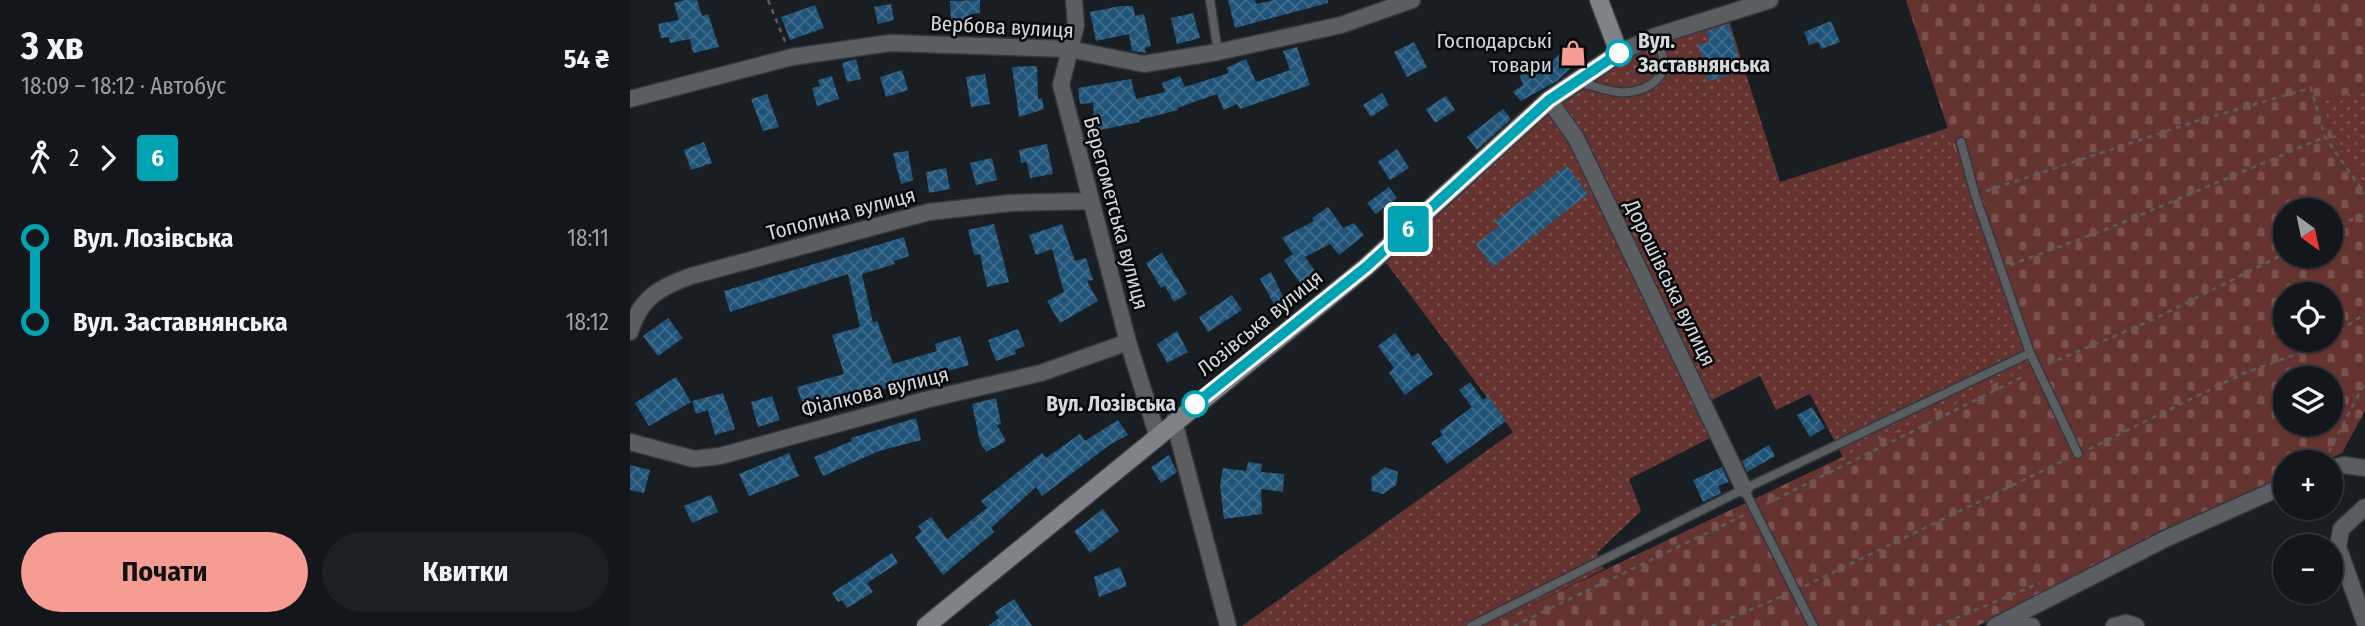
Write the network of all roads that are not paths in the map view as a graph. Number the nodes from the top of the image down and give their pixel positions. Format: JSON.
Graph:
{"nodes":[{"id":1,"x":1074,"y":0,"type":"edge"},
{"id":2,"x":1210,"y":0,"type":"edge"},
{"id":3,"x":1412,"y":0,"type":"edge"},
{"id":4,"x":1599,"y":0,"type":"edge"},
{"id":5,"x":1770,"y":0,"type":"edge"},
{"id":6,"x":1653,"y":37,"type":"junction"},
{"id":7,"x":1069,"y":49,"type":"junction"},
{"id":8,"x":1219,"y":52,"type":"junction"},
{"id":9,"x":1619,"y":53,"type":"junction"},
{"id":10,"x":1574,"y":81,"type":"junction"},
{"id":11,"x":630,"y":100,"type":"edge"},
{"id":12,"x":1549,"y":100,"type":"junction"},
{"id":13,"x":1961,"y":142,"type":"dead end"},
{"id":14,"x":1091,"y":201,"type":"junction"},
{"id":15,"x":630,"y":332,"type":"edge"},
{"id":16,"x":1128,"y":342,"type":"junction"},
{"id":17,"x":2030,"y":353,"type":"junction"},
{"id":18,"x":1174,"y":421,"type":"junction"},
{"id":19,"x":1157,"y":434,"type":"junction"},
{"id":20,"x":630,"y":442,"type":"edge"},
{"id":21,"x":2078,"y":454,"type":"road end"},
{"id":22,"x":2343,"y":465,"type":"edge"},
{"id":23,"x":2365,"y":468,"type":"edge"},
{"id":24,"x":1744,"y":489,"type":"junction"},
{"id":25,"x":2273,"y":491,"type":"edge"},
{"id":26,"x":2365,"y":507,"type":"edge"},
{"id":27,"x":2365,"y":623,"type":"edge"},
{"id":28,"x":1996,"y":625,"type":"edge"},
{"id":29,"x":926,"y":626,"type":"edge"},
{"id":30,"x":1228,"y":626,"type":"edge"},
{"id":31,"x":1471,"y":626,"type":"edge"},
{"id":32,"x":1813,"y":626,"type":"edge"},
{"id":33,"x":2032,"y":626,"type":"edge"},
{"id":34,"x":2114,"y":626,"type":"edge"},
{"id":35,"x":2136,"y":626,"type":"edge"}],
"edges":[{"from":1,"to":7,"type":"street","name":"Берегометська вулиця"},
{"from":2,"to":8,"type":"lane"},
{"from":3,"to":8,"type":"street","name":"Вербова вулиця"},
{"from":4,"to":9,"type":"street"},
{"from":5,"to":6,"type":"street"},
{"from":6,"to":9,"type":"street"},
{"from":6,"to":10,"type":"lane"},
{"from":7,"to":8,"type":"street","name":"Вербова вулиця"},
{"from":7,"to":11,"type":"street","name":"Вербова вулиця"},
{"from":7,"to":14,"type":"street","name":"Берегометська вулиця"},
{"from":9,"to":10,"type":"street","name":"Лозівська вулиця"},
{"from":10,"to":12,"type":"street","name":"Лозівська вулиця"},
{"from":12,"to":18,"type":"street","name":"Лозівська вулиця"},
{"from":12,"to":24,"type":"street","name":"Дорошівська вулиця"},
{"from":13,"to":17,"type":"lane"},
{"from":14,"to":15,"type":"street","name":"Тополина вулиця"},
{"from":14,"to":16,"type":"street","name":"Берегометська вулиця"},
{"from":16,"to":19,"type":"street","name":"Берегометська вулиця"},
{"from":16,"to":20,"type":"street","name":"Фіалкова вулиця"},
{"from":17,"to":21,"type":"lane"},
{"from":17,"to":24,"type":"lane"},
{"from":18,"to":19,"type":"street","name":"Лозівська вулиця"},
{"from":18,"to":30,"type":"street"},
{"from":19,"to":29,"type":"street","name":"Лозівська вулиця"},
{"from":22,"to":23,"type":"street"},
{"from":24,"to":31,"type":"lane"},
{"from":24,"to":32,"type":"lane"},
{"from":25,"to":28,"type":"street"},
{"from":26,"to":27,"type":"street"},
{"from":28,"to":33,"type":"street"},
{"from":34,"to":35,"type":"street"}]}
